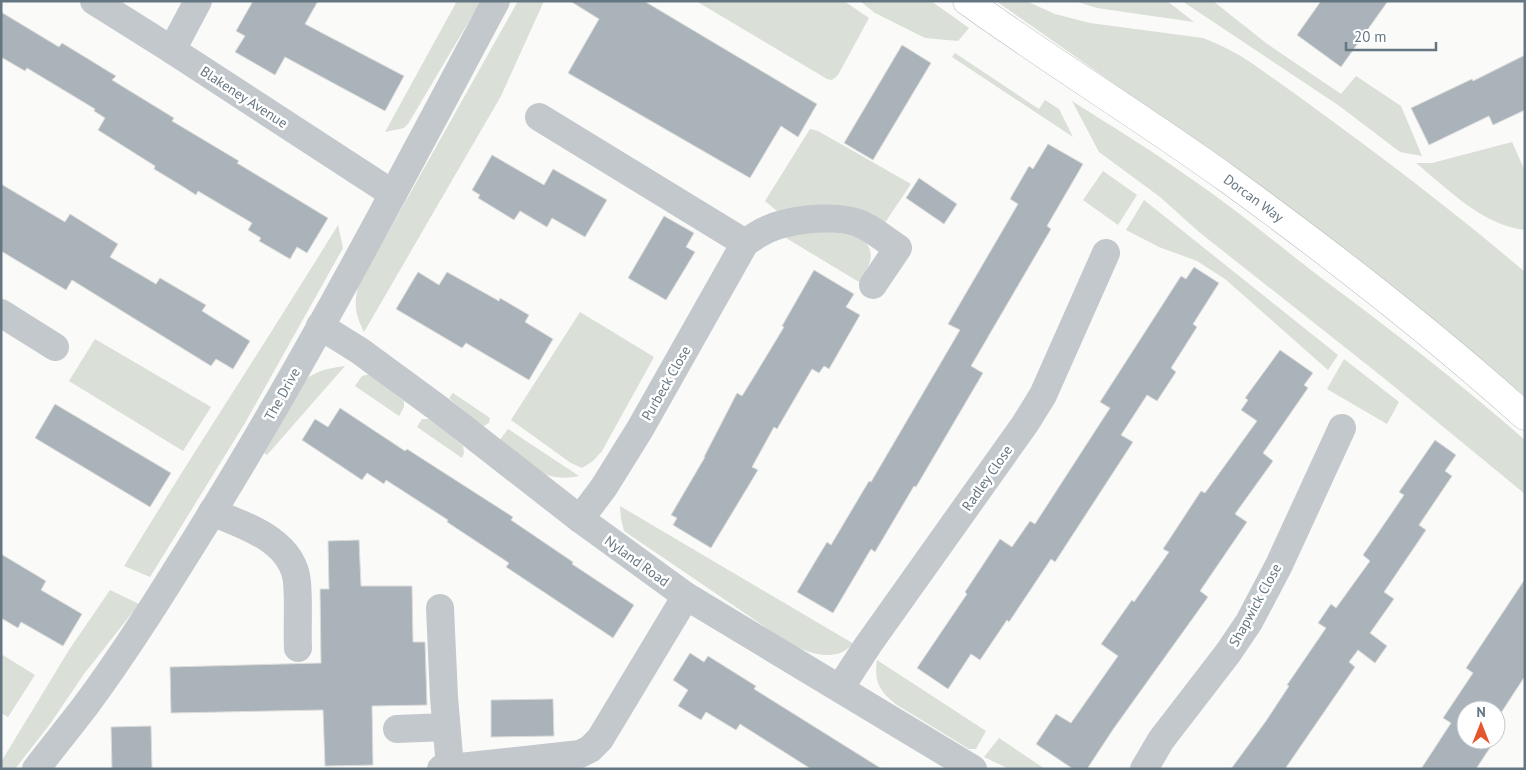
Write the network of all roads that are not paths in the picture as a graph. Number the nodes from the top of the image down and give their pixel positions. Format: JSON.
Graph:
{"nodes":[{"id":1,"x":94,"y":1,"type":"edge"},
{"id":2,"x":198,"y":1,"type":"edge"},
{"id":3,"x":496,"y":1,"type":"edge"},
{"id":4,"x":967,"y":1,"type":"edge"},
{"id":5,"x":172,"y":50,"type":"junction"},
{"id":6,"x":539,"y":117,"type":"dead end"},
{"id":7,"x":393,"y":194,"type":"junction"},
{"id":8,"x":745,"y":243,"type":"junction"},
{"id":9,"x":1106,"y":253,"type":"dead end"},
{"id":10,"x":873,"y":285,"type":"dead end"},
{"id":11,"x":1,"y":313,"type":"edge"},
{"id":12,"x":320,"y":326,"type":"junction"},
{"id":13,"x":55,"y":347,"type":"dead end"},
{"id":14,"x":1525,"y":416,"type":"edge"},
{"id":15,"x":1342,"y":428,"type":"dead end"},
{"id":16,"x":212,"y":512,"type":"junction"},
{"id":17,"x":580,"y":519,"type":"junction"},
{"id":18,"x":686,"y":596,"type":"junction"},
{"id":19,"x":440,"y":608,"type":"dead end"},
{"id":20,"x":298,"y":648,"type":"dead end"},
{"id":21,"x":840,"y":688,"type":"junction"},
{"id":22,"x":446,"y":727,"type":"junction"},
{"id":23,"x":397,"y":729,"type":"dead end"},
{"id":24,"x":446,"y":768,"type":"edge"},
{"id":25,"x":36,"y":769,"type":"edge"},
{"id":26,"x":972,"y":769,"type":"edge"},
{"id":27,"x":1144,"y":769,"type":"edge"}],
"edges":[{"from":1,"to":5,"type":"street","name":"Blakeney Avenue"},
{"from":2,"to":5,"type":"street"},
{"from":3,"to":7,"type":"street","name":"The Drive"},
{"from":4,"to":14,"type":"main road","name":"Dorcan Way"},
{"from":5,"to":7,"type":"street","name":"Blakeney Avenue"},
{"from":6,"to":8,"type":"street"},
{"from":7,"to":12,"type":"street","name":"The Drive"},
{"from":8,"to":10,"type":"street"},
{"from":8,"to":17,"type":"street","name":"Purbeck Close"},
{"from":9,"to":21,"type":"street","name":"Radley Close"},
{"from":11,"to":13,"type":"street"},
{"from":12,"to":16,"type":"street","name":"The Drive"},
{"from":12,"to":17,"type":"street","name":"Nyland Road"},
{"from":15,"to":27,"type":"street","name":"Shapwick Close"},
{"from":16,"to":20,"type":"street"},
{"from":16,"to":25,"type":"street","name":"The Drive"},
{"from":17,"to":18,"type":"street","name":"Nyland Road"},
{"from":18,"to":21,"type":"street","name":"Nyland Road"},
{"from":18,"to":24,"type":"street"},
{"from":19,"to":22,"type":"street"},
{"from":21,"to":26,"type":"street","name":"Nyland Road"},
{"from":22,"to":23,"type":"street"},
{"from":22,"to":24,"type":"street"}]}
